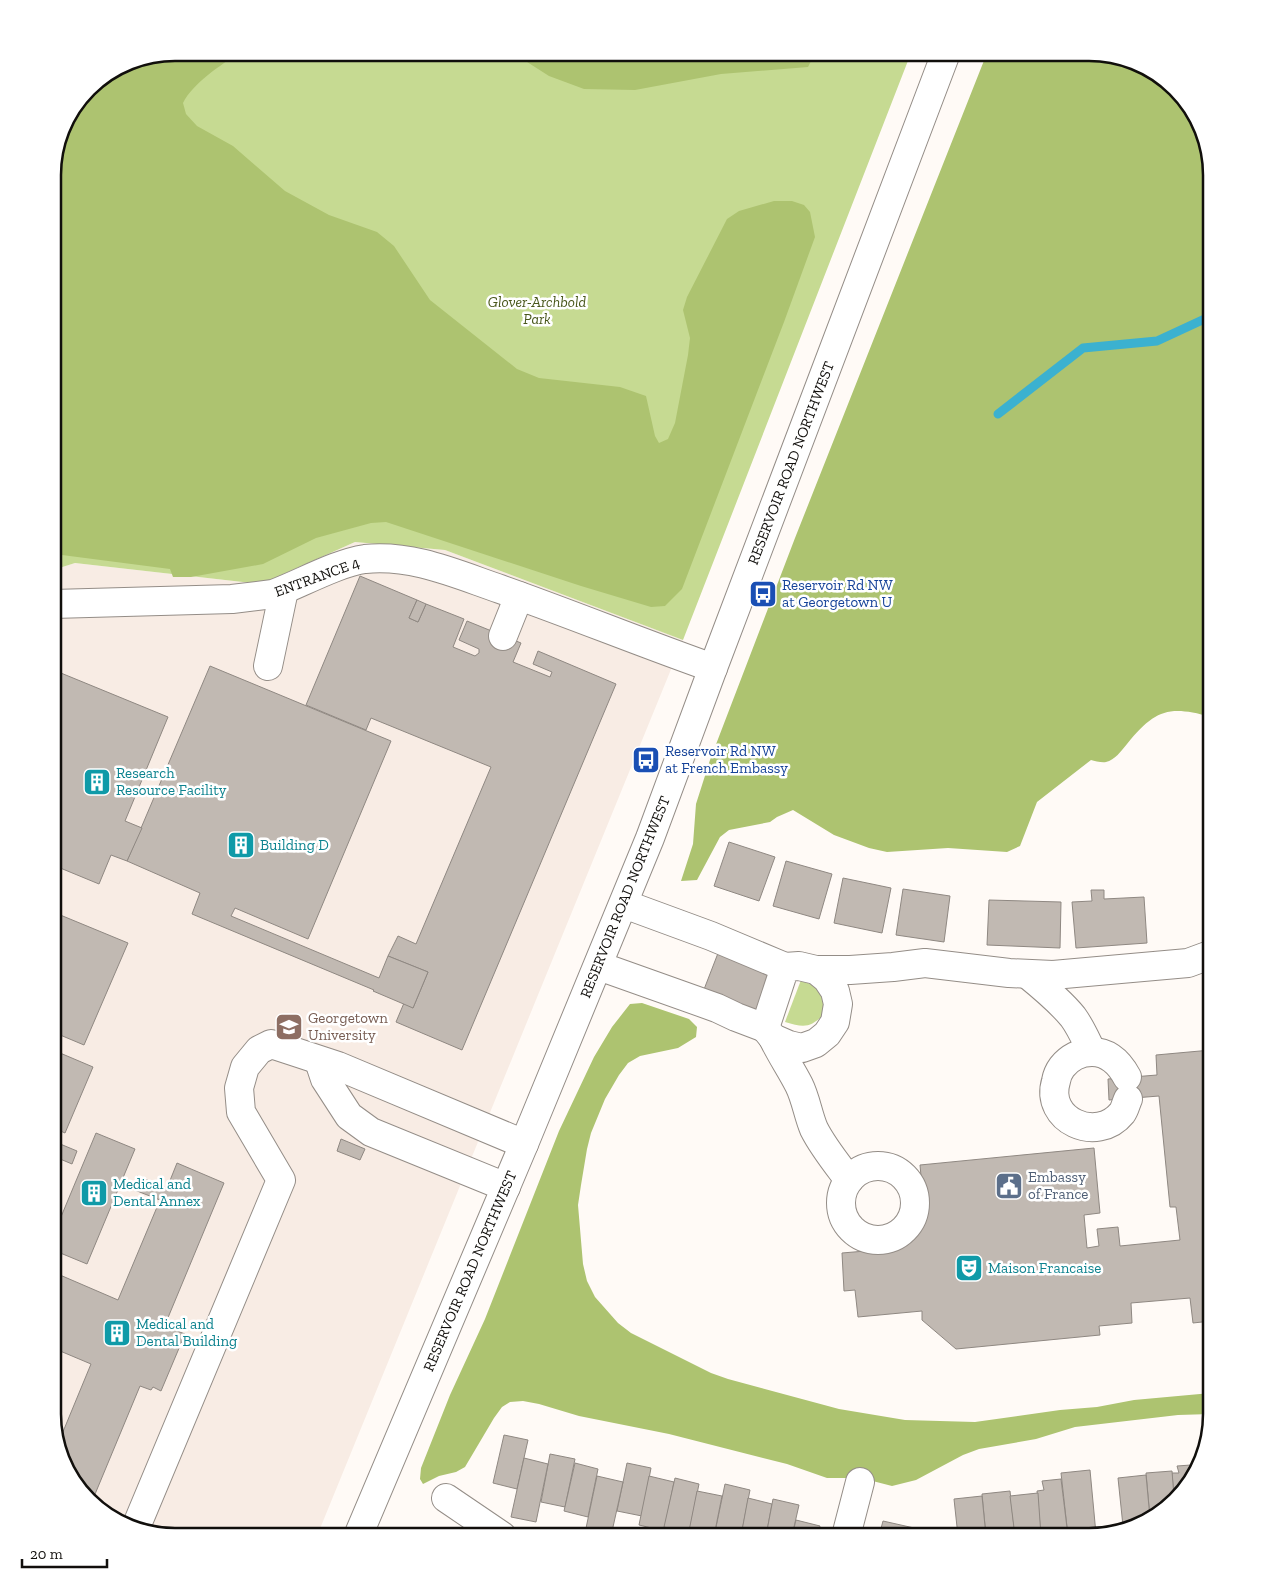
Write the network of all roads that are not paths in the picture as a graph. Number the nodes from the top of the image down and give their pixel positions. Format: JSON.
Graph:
{"nodes":[{"id":1,"x":943,"y":61,"type":"edge"},
{"id":2,"x":284,"y":590,"type":"junction"},
{"id":3,"x":519,"y":596,"type":"junction"},
{"id":4,"x":61,"y":604,"type":"edge"},
{"id":5,"x":503,"y":636,"type":"dead end"},
{"id":6,"x":268,"y":666,"type":"dead end"},
{"id":7,"x":713,"y":668,"type":"junction"},
{"id":8,"x":624,"y":904,"type":"junction"},
{"id":9,"x":1203,"y":958,"type":"edge"},
{"id":10,"x":598,"y":966,"type":"junction"},
{"id":11,"x":785,"y":967,"type":"junction"},
{"id":12,"x":816,"y":970,"type":"junction"},
{"id":13,"x":1027,"y":974,"type":"junction"},
{"id":14,"x":769,"y":1033,"type":"junction"},
{"id":15,"x":1092,"y":1052,"type":"junction"},
{"id":16,"x":319,"y":1061,"type":"junction"},
{"id":17,"x":524,"y":1144,"type":"junction"},
{"id":18,"x":849,"y":1180,"type":"dead end"},
{"id":19,"x":506,"y":1187,"type":"junction"},
{"id":20,"x":860,"y":1482,"type":"dead end"},
{"id":21,"x":446,"y":1498,"type":"dead end"},
{"id":22,"x":138,"y":1522,"type":"edge"},
{"id":23,"x":361,"y":1528,"type":"edge"},
{"id":24,"x":490,"y":1528,"type":"edge"},
{"id":25,"x":848,"y":1528,"type":"edge"}],
"edges":[{"from":1,"to":7,"type":"main road","name":"RESERVOIR ROAD NORTHWEST"},
{"from":2,"to":3,"type":"main road","name":"ENTRANCE 4"},
{"from":2,"to":4,"type":"main road","name":"ENTRANCE 4"},
{"from":2,"to":6,"type":"main road"},
{"from":3,"to":5,"type":"main road"},
{"from":3,"to":7,"type":"main road","name":"ENTRANCE 4"},
{"from":7,"to":8,"type":"main road","name":"RESERVOIR ROAD NORTHWEST"},
{"from":8,"to":10,"type":"main road","name":"RESERVOIR ROAD NORTHWEST"},
{"from":8,"to":11,"type":"main road"},
{"from":9,"to":13,"type":"main road"},
{"from":10,"to":14,"type":"main road"},
{"from":10,"to":17,"type":"main road","name":"RESERVOIR ROAD NORTHWEST"},
{"from":11,"to":12,"type":"main road"},
{"from":11,"to":14,"type":"main road"},
{"from":12,"to":13,"type":"main road"},
{"from":12,"to":14,"type":"main road"},
{"from":13,"to":15,"type":"main road"},
{"from":14,"to":18,"type":"main road"},
{"from":15,"to":15,"type":"main road"},
{"from":16,"to":17,"type":"main road"},
{"from":16,"to":19,"type":"main road"},
{"from":16,"to":22,"type":"main road"},
{"from":17,"to":19,"type":"main road","name":"RESERVOIR ROAD NORTHWEST"},
{"from":19,"to":23,"type":"main road","name":"RESERVOIR ROAD NORTHWEST"},
{"from":20,"to":25,"type":"main road"},
{"from":21,"to":24,"type":"main road"}]}
